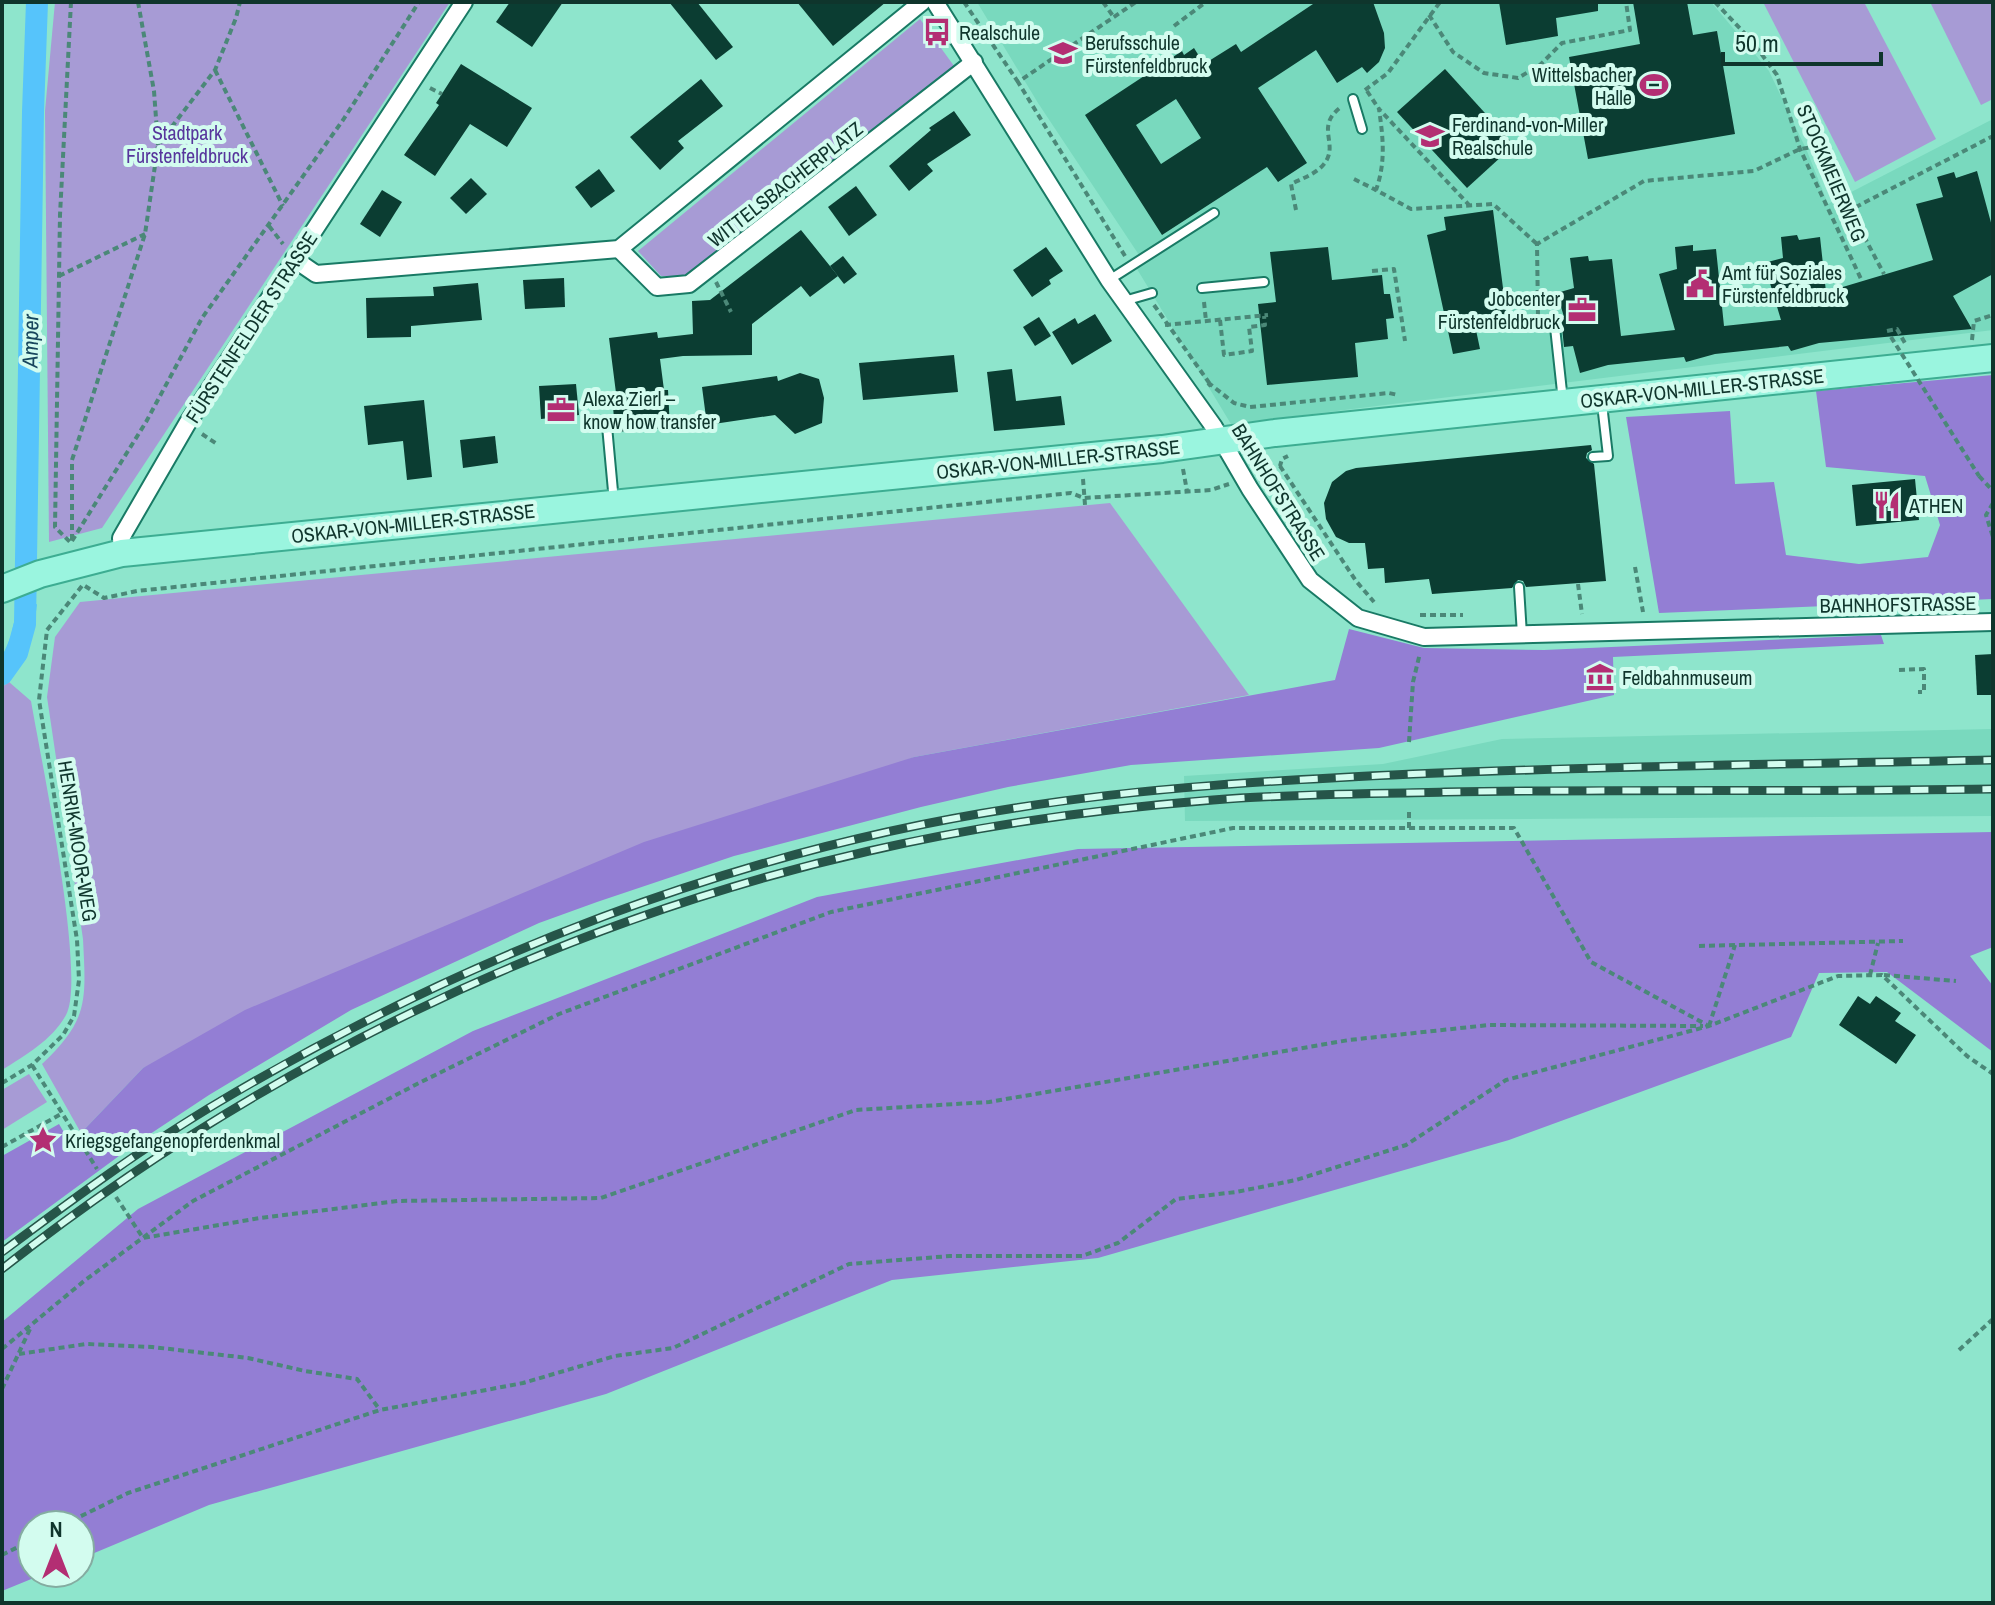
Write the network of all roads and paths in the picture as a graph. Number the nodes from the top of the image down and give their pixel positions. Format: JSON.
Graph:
{"nodes":[{"id":1,"x":71,"y":2,"type":"edge"},
{"id":2,"x":138,"y":2,"type":"edge"},
{"id":3,"x":240,"y":2,"type":"edge"},
{"id":4,"x":419,"y":2,"type":"edge"},
{"id":5,"x":464,"y":2,"type":"edge"},
{"id":6,"x":922,"y":2,"type":"edge"},
{"id":7,"x":935,"y":2,"type":"edge"},
{"id":8,"x":964,"y":2,"type":"edge"},
{"id":9,"x":1103,"y":2,"type":"edge"},
{"id":10,"x":1136,"y":2,"type":"edge"},
{"id":11,"x":1206,"y":2,"type":"edge"},
{"id":12,"x":1440,"y":2,"type":"edge"},
{"id":13,"x":1626,"y":2,"type":"edge"},
{"id":14,"x":1715,"y":2,"type":"edge"},
{"id":15,"x":1429,"y":14,"type":"junction"},
{"id":16,"x":1113,"y":17,"type":"junction"},
{"id":17,"x":1174,"y":26,"type":"dead end"},
{"id":18,"x":987,"y":36,"type":"junction"},
{"id":19,"x":976,"y":43,"type":"dead end"},
{"id":20,"x":974,"y":62,"type":"junction"},
{"id":21,"x":215,"y":70,"type":"junction"},
{"id":22,"x":1018,"y":82,"type":"junction"},
{"id":23,"x":1366,"y":89,"type":"junction"},
{"id":24,"x":1353,"y":99,"type":"junction"},
{"id":25,"x":1379,"y":109,"type":"junction"},
{"id":26,"x":1041,"y":119,"type":"dead end"},
{"id":27,"x":1362,"y":129,"type":"dead end"},
{"id":28,"x":1993,"y":136,"type":"edge"},
{"id":29,"x":158,"y":145,"type":"junction"},
{"id":30,"x":1800,"y":149,"type":"junction"},
{"id":31,"x":1354,"y":179,"type":"dead end"},
{"id":32,"x":1376,"y":190,"type":"junction"},
{"id":33,"x":283,"y":206,"type":"junction"},
{"id":34,"x":1470,"y":206,"type":"junction"},
{"id":35,"x":1296,"y":210,"type":"dead end"},
{"id":36,"x":1850,"y":210,"type":"junction"},
{"id":37,"x":1214,"y":213,"type":"dead end"},
{"id":38,"x":268,"y":226,"type":"junction"},
{"id":39,"x":145,"y":234,"type":"junction"},
{"id":40,"x":1537,"y":244,"type":"junction"},
{"id":41,"x":619,"y":249,"type":"junction"},
{"id":42,"x":294,"y":259,"type":"junction"},
{"id":43,"x":709,"y":269,"type":"junction"},
{"id":44,"x":1372,"y":271,"type":"dead end"},
{"id":45,"x":1884,"y":274,"type":"dead end"},
{"id":46,"x":59,"y":276,"type":"junction"},
{"id":47,"x":1109,"y":280,"type":"junction"},
{"id":48,"x":1862,"y":281,"type":"dead end"},
{"id":49,"x":1264,"y":282,"type":"dead end"},
{"id":50,"x":1202,"y":288,"type":"dead end"},
{"id":51,"x":1152,"y":293,"type":"dead end"},
{"id":52,"x":1123,"y":301,"type":"junction"},
{"id":53,"x":731,"y":312,"type":"dead end"},
{"id":54,"x":1993,"y":315,"type":"edge"},
{"id":55,"x":1538,"y":317,"type":"dead end"},
{"id":56,"x":1554,"y":318,"type":"dead end"},
{"id":57,"x":1220,"y":320,"type":"junction"},
{"id":58,"x":1887,"y":331,"type":"dead end"},
{"id":59,"x":1144,"y":333,"type":"junction"},
{"id":60,"x":1901,"y":336,"type":"dead end"},
{"id":61,"x":1891,"y":337,"type":"dead end"},
{"id":62,"x":1405,"y":341,"type":"dead end"},
{"id":63,"x":1972,"y":342,"type":"dead end"},
{"id":64,"x":1993,"y":358,"type":"edge"},
{"id":65,"x":1602,"y":399,"type":"junction"},
{"id":66,"x":1563,"y":403,"type":"junction"},
{"id":67,"x":607,"y":426,"type":"dead end"},
{"id":68,"x":1221,"y":439,"type":"junction"},
{"id":69,"x":1593,"y":457,"type":"dead end"},
{"id":70,"x":1280,"y":466,"type":"dead end"},
{"id":71,"x":1244,"y":479,"type":"junction"},
{"id":72,"x":1993,"y":491,"type":"edge"},
{"id":73,"x":614,"y":503,"type":"junction"},
{"id":74,"x":1993,"y":503,"type":"edge"},
{"id":75,"x":1993,"y":537,"type":"edge"},
{"id":76,"x":71,"y":543,"type":"junction"},
{"id":77,"x":122,"y":553,"type":"junction"},
{"id":78,"x":1635,"y":567,"type":"dead end"},
{"id":79,"x":1578,"y":584,"type":"dead end"},
{"id":80,"x":1519,"y":587,"type":"dead end"},
{"id":81,"x":2,"y":589,"type":"edge"},
{"id":82,"x":1386,"y":607,"type":"dead end"},
{"id":83,"x":1643,"y":612,"type":"dead end"},
{"id":84,"x":1582,"y":614,"type":"dead end"},
{"id":85,"x":1410,"y":615,"type":"dead end"},
{"id":86,"x":1463,"y":615,"type":"dead end"},
{"id":87,"x":1993,"y":622,"type":"edge"},
{"id":88,"x":1522,"y":635,"type":"junction"},
{"id":89,"x":1424,"y":637,"type":"junction"},
{"id":90,"x":1899,"y":670,"type":"dead end"},
{"id":91,"x":1918,"y":692,"type":"dead end"},
{"id":92,"x":1409,"y":742,"type":"dead end"},
{"id":93,"x":1409,"y":812,"type":"dead end"},
{"id":94,"x":1409,"y":828,"type":"junction"},
{"id":95,"x":1903,"y":941,"type":"dead end"},
{"id":96,"x":1879,"y":942,"type":"junction"},
{"id":97,"x":1735,"y":945,"type":"junction"},
{"id":98,"x":1699,"y":946,"type":"dead end"},
{"id":99,"x":1870,"y":975,"type":"junction"},
{"id":100,"x":1882,"y":975,"type":"junction"},
{"id":101,"x":1956,"y":981,"type":"dead end"},
{"id":102,"x":1709,"y":1026,"type":"junction"},
{"id":103,"x":32,"y":1065,"type":"junction"},
{"id":104,"x":1993,"y":1074,"type":"edge"},
{"id":105,"x":2,"y":1083,"type":"edge"},
{"id":106,"x":61,"y":1114,"type":"junction"},
{"id":107,"x":2,"y":1147,"type":"edge"},
{"id":108,"x":97,"y":1169,"type":"dead end"},
{"id":109,"x":116,"y":1197,"type":"dead end"},
{"id":110,"x":143,"y":1238,"type":"junction"},
{"id":111,"x":1993,"y":1319,"type":"edge"},
{"id":112,"x":31,"y":1327,"type":"junction"},
{"id":113,"x":2,"y":1349,"type":"edge"},
{"id":114,"x":1959,"y":1350,"type":"dead end"},
{"id":115,"x":19,"y":1354,"type":"junction"},
{"id":116,"x":2,"y":1389,"type":"edge"},
{"id":117,"x":380,"y":1410,"type":"junction"},
{"id":118,"x":96,"y":1509,"type":"edge"}],
"edges":[{"from":1,"to":46,"type":"path"},
{"from":2,"to":29,"type":"path"},
{"from":3,"to":21,"type":"path"},
{"from":4,"to":33,"type":"path"},
{"from":5,"to":42,"type":"street","name":"FÜRSTENFELDER STRASSE"},
{"from":6,"to":41,"type":"street"},
{"from":7,"to":20,"type":"street","name":"BAHNHOFSTRASSE"},
{"from":8,"to":18,"type":"path"},
{"from":9,"to":16,"type":"path"},
{"from":10,"to":16,"type":"path"},
{"from":11,"to":17,"type":"path"},
{"from":12,"to":15,"type":"path"},
{"from":13,"to":15,"type":"path"},
{"from":14,"to":30,"type":"path","name":"STOCKMEIERWEG"},
{"from":15,"to":23,"type":"path"},
{"from":16,"to":22,"type":"path"},
{"from":18,"to":19,"type":"path"},
{"from":18,"to":22,"type":"path"},
{"from":20,"to":43,"type":"street","name":"WITTELSBACHERPLATZ"},
{"from":20,"to":47,"type":"street","name":"BAHNHOFSTRASSE"},
{"from":21,"to":29,"type":"path"},
{"from":21,"to":33,"type":"path"},
{"from":22,"to":26,"type":"path"},
{"from":23,"to":24,"type":"path"},
{"from":23,"to":25,"type":"path"},
{"from":24,"to":27,"type":"lane"},
{"from":24,"to":35,"type":"path"},
{"from":25,"to":32,"type":"path"},
{"from":25,"to":34,"type":"path"},
{"from":28,"to":36,"type":"path"},
{"from":29,"to":39,"type":"path"},
{"from":30,"to":36,"type":"path"},
{"from":30,"to":40,"type":"path"},
{"from":30,"to":48,"type":"path","name":"STOCKMEIERWEG"},
{"from":31,"to":32,"type":"path"},
{"from":32,"to":34,"type":"path"},
{"from":33,"to":38,"type":"path"},
{"from":34,"to":40,"type":"path"},
{"from":36,"to":45,"type":"path"},
{"from":37,"to":47,"type":"lane"},
{"from":38,"to":42,"type":"path"},
{"from":38,"to":76,"type":"path"},
{"from":39,"to":46,"type":"path"},
{"from":39,"to":76,"type":"path"},
{"from":40,"to":55,"type":"path"},
{"from":41,"to":42,"type":"street"},
{"from":41,"to":43,"type":"street","name":"WITTELSBACHERPLATZ"},
{"from":42,"to":77,"type":"street","name":"FÜRSTENFELDER STRASSE"},
{"from":43,"to":53,"type":"path"},
{"from":44,"to":62,"type":"path"},
{"from":46,"to":76,"type":"path"},
{"from":47,"to":52,"type":"street","name":"BAHNHOFSTRASSE"},
{"from":49,"to":50,"type":"lane"},
{"from":51,"to":52,"type":"lane"},
{"from":52,"to":59,"type":"street","name":"BAHNHOFSTRASSE"},
{"from":54,"to":63,"type":"path"},
{"from":56,"to":66,"type":"lane"},
{"from":57,"to":57,"type":"path"},
{"from":57,"to":59,"type":"path"},
{"from":58,"to":60,"type":"path"},
{"from":59,"to":68,"type":"street","name":"BAHNHOFSTRASSE"},
{"from":61,"to":72,"type":"path","bridge":true},
{"from":64,"to":65,"type":"main road","name":"OSKAR-VON-MILLER-STRASSE"},
{"from":65,"to":66,"type":"main road","name":"OSKAR-VON-MILLER-STRASSE"},
{"from":65,"to":69,"type":"lane"},
{"from":66,"to":68,"type":"main road","name":"OSKAR-VON-MILLER-STRASSE"},
{"from":67,"to":73,"type":"lane"},
{"from":68,"to":71,"type":"street","name":"BAHNHOFSTRASSE"},
{"from":68,"to":73,"type":"main road","name":"OSKAR-VON-MILLER-STRASSE"},
{"from":70,"to":82,"type":"path"},
{"from":71,"to":89,"type":"street","name":"BAHNHOFSTRASSE"},
{"from":71,"to":103,"type":"path","name":"HENRIK-MOOR-WEG"},
{"from":73,"to":77,"type":"main road","name":"OSKAR-VON-MILLER-STRASSE"},
{"from":74,"to":75,"type":"path"},
{"from":77,"to":81,"type":"main road"},
{"from":78,"to":83,"type":"path"},
{"from":79,"to":84,"type":"path"},
{"from":80,"to":88,"type":"lane"},
{"from":85,"to":86,"type":"path"},
{"from":87,"to":88,"type":"street","name":"BAHNHOFSTRASSE"},
{"from":88,"to":89,"type":"street","name":"BAHNHOFSTRASSE"},
{"from":89,"to":92,"type":"path"},
{"from":90,"to":91,"type":"path"},
{"from":93,"to":94,"type":"path"},
{"from":94,"to":102,"type":"path"},
{"from":94,"to":110,"type":"path"},
{"from":95,"to":96,"type":"path"},
{"from":96,"to":97,"type":"path"},
{"from":96,"to":99,"type":"path"},
{"from":97,"to":98,"type":"path"},
{"from":97,"to":102,"type":"path"},
{"from":99,"to":100,"type":"path"},
{"from":99,"to":102,"type":"path"},
{"from":100,"to":101,"type":"path"},
{"from":100,"to":104,"type":"path"},
{"from":102,"to":110,"type":"path"},
{"from":102,"to":117,"type":"path"},
{"from":103,"to":105,"type":"path","name":"HENRIK-MOOR-WEG"},
{"from":103,"to":106,"type":"path"},
{"from":106,"to":107,"type":"path"},
{"from":106,"to":108,"type":"path"},
{"from":109,"to":110,"type":"path"},
{"from":110,"to":112,"type":"path"},
{"from":111,"to":114,"type":"path"},
{"from":112,"to":113,"type":"path"},
{"from":112,"to":115,"type":"path"},
{"from":115,"to":116,"type":"path"},
{"from":115,"to":117,"type":"path"},
{"from":117,"to":118,"type":"path"}]}
